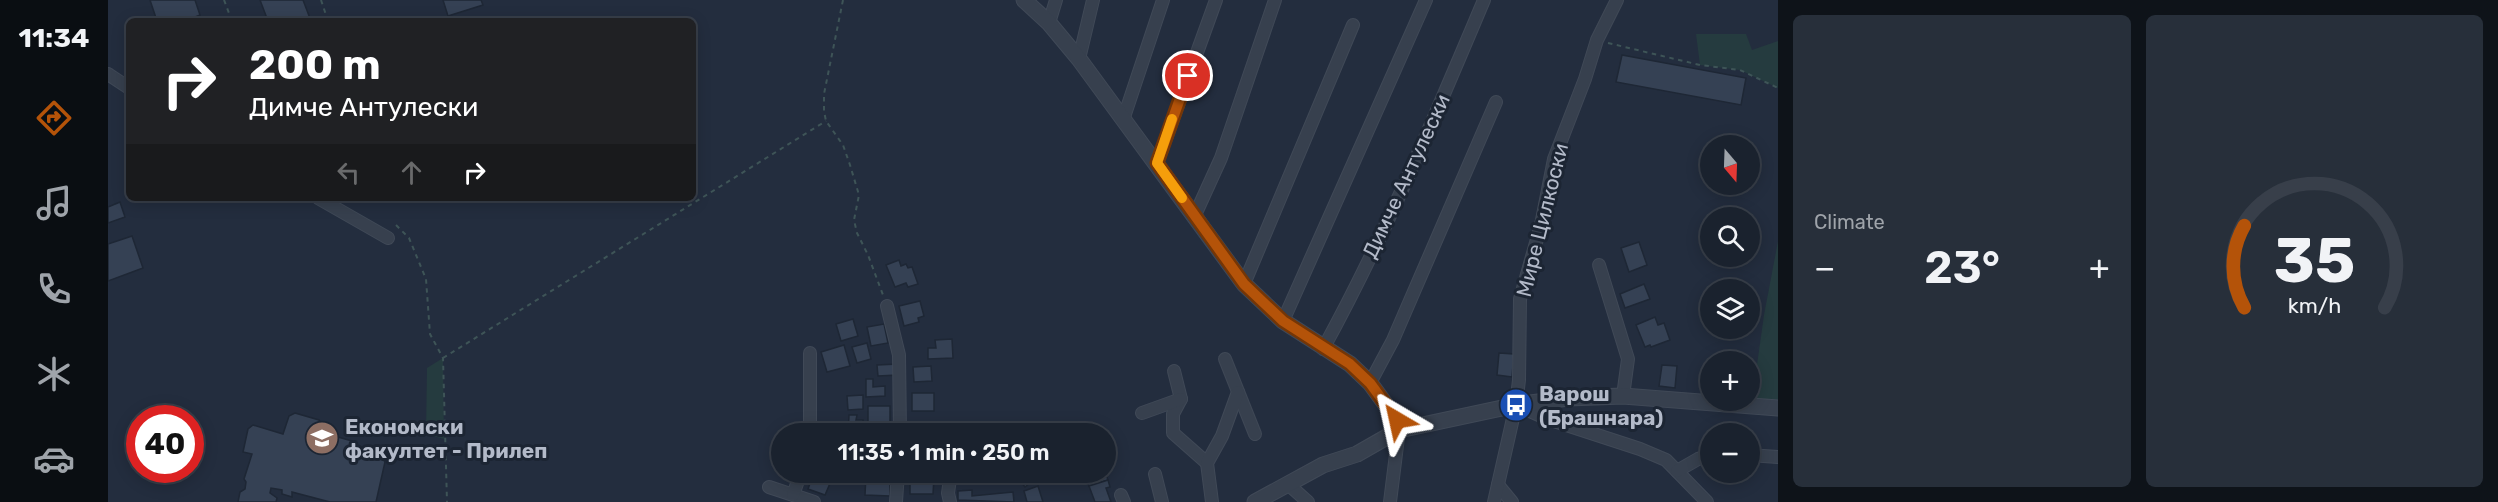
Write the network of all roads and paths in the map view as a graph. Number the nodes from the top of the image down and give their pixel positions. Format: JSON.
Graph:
{"nodes":[{"id":1,"x":224,"y":0,"type":"edge"},
{"id":2,"x":321,"y":0,"type":"edge"},
{"id":3,"x":843,"y":0,"type":"edge"},
{"id":4,"x":1024,"y":0,"type":"edge"},
{"id":5,"x":1056,"y":0,"type":"edge"},
{"id":6,"x":1093,"y":0,"type":"edge"},
{"id":7,"x":1163,"y":0,"type":"edge"},
{"id":8,"x":1216,"y":0,"type":"edge"},
{"id":9,"x":1275,"y":0,"type":"edge"},
{"id":10,"x":1426,"y":0,"type":"edge"},
{"id":11,"x":1484,"y":0,"type":"edge"},
{"id":12,"x":1617,"y":0,"type":"edge"},
{"id":13,"x":231,"y":18,"type":"edge"},
{"id":14,"x":327,"y":18,"type":"edge"},
{"id":15,"x":1049,"y":23,"type":"junction"},
{"id":16,"x":1353,"y":25,"type":"dead end"},
{"id":17,"x":1597,"y":40,"type":"junction"},
{"id":18,"x":1079,"y":59,"type":"junction"},
{"id":19,"x":108,"y":74,"type":"edge"},
{"id":20,"x":126,"y":86,"type":"edge"},
{"id":21,"x":1778,"y":88,"type":"edge"},
{"id":22,"x":1496,"y":102,"type":"dead end"},
{"id":23,"x":1124,"y":117,"type":"junction"},
{"id":24,"x":826,"y":121,"type":"junction"},
{"id":25,"x":1157,"y":163,"type":"junction"},
{"id":26,"x":323,"y":201,"type":"edge"},
{"id":27,"x":1195,"y":215,"type":"junction"},
{"id":28,"x":396,"y":225,"type":"dead end"},
{"id":29,"x":388,"y":238,"type":"dead end"},
{"id":30,"x":1599,"y":265,"type":"dead end"},
{"id":31,"x":1244,"y":284,"type":"junction"},
{"id":32,"x":887,"y":306,"type":"joint"},
{"id":33,"x":1283,"y":321,"type":"junction"},
{"id":34,"x":1323,"y":349,"type":"junction"},
{"id":35,"x":810,"y":353,"type":"dead end"},
{"id":36,"x":444,"y":358,"type":"junction"},
{"id":37,"x":1225,"y":358,"type":"dead end"},
{"id":38,"x":1174,"y":371,"type":"dead end"},
{"id":39,"x":1370,"y":383,"type":"junction"},
{"id":40,"x":1238,"y":392,"type":"junction"},
{"id":41,"x":1623,"y":396,"type":"junction"},
{"id":42,"x":1181,"y":399,"type":"junction"},
{"id":43,"x":1516,"y":405,"type":"junction"},
{"id":44,"x":1778,"y":408,"type":"edge"},
{"id":45,"x":1142,"y":413,"type":"dead end"},
{"id":46,"x":810,"y":423,"type":"edge"},
{"id":47,"x":900,"y":423,"type":"edge"},
{"id":48,"x":1400,"y":430,"type":"junction"},
{"id":49,"x":1255,"y":434,"type":"dead end"},
{"id":50,"x":1760,"y":456,"type":"edge"},
{"id":51,"x":1778,"y":457,"type":"edge"},
{"id":52,"x":1700,"y":458,"type":"edge"},
{"id":53,"x":1207,"y":463,"type":"junction"},
{"id":54,"x":1677,"y":471,"type":"junction"},
{"id":55,"x":1155,"y":474,"type":"dead end"},
{"id":56,"x":797,"y":483,"type":"edge"},
{"id":57,"x":897,"y":483,"type":"edge"},
{"id":58,"x":949,"y":483,"type":"edge"},
{"id":59,"x":1289,"y":485,"type":"junction"},
{"id":60,"x":1498,"y":485,"type":"junction"},
{"id":61,"x":769,"y":487,"type":"dead end"},
{"id":62,"x":793,"y":495,"type":"junction"},
{"id":63,"x":447,"y":502,"type":"edge"},
{"id":64,"x":814,"y":502,"type":"edge"},
{"id":65,"x":896,"y":502,"type":"edge"},
{"id":66,"x":950,"y":502,"type":"edge"},
{"id":67,"x":1162,"y":502,"type":"edge"},
{"id":68,"x":1212,"y":502,"type":"edge"},
{"id":69,"x":1255,"y":502,"type":"edge"},
{"id":70,"x":1308,"y":502,"type":"edge"},
{"id":71,"x":1390,"y":502,"type":"edge"},
{"id":72,"x":1494,"y":502,"type":"edge"},
{"id":73,"x":1512,"y":502,"type":"edge"},
{"id":74,"x":1707,"y":502,"type":"edge"}],
"edges":[{"from":1,"to":13,"type":"path"},
{"from":2,"to":14,"type":"path"},
{"from":3,"to":24,"type":"path"},
{"from":4,"to":15,"type":"street"},
{"from":5,"to":15,"type":"street"},
{"from":6,"to":18,"type":"street"},
{"from":7,"to":23,"type":"street"},
{"from":8,"to":25,"type":"street"},
{"from":9,"to":27,"type":"street"},
{"from":10,"to":33,"type":"street"},
{"from":11,"to":34,"type":"street","name":"Димче Антулески"},
{"from":12,"to":17,"type":"street","name":"Мире Цилкоски"},
{"from":15,"to":18,"type":"street"},
{"from":16,"to":31,"type":"street"},
{"from":17,"to":21,"type":"path"},
{"from":17,"to":43,"type":"street","name":"Мире Цилкоски"},
{"from":18,"to":23,"type":"street"},
{"from":19,"to":20,"type":"street"},
{"from":22,"to":39,"type":"street"},
{"from":23,"to":25,"type":"street"},
{"from":24,"to":32,"type":"path"},
{"from":24,"to":36,"type":"path"},
{"from":25,"to":27,"type":"street"},
{"from":26,"to":29,"type":"street"},
{"from":27,"to":31,"type":"street"},
{"from":28,"to":36,"type":"path"},
{"from":30,"to":41,"type":"street"},
{"from":31,"to":33,"type":"street"},
{"from":32,"to":47,"type":"street"},
{"from":33,"to":34,"type":"street"},
{"from":34,"to":39,"type":"street"},
{"from":35,"to":46,"type":"street"},
{"from":36,"to":63,"type":"path"},
{"from":37,"to":40,"type":"street"},
{"from":38,"to":42,"type":"street"},
{"from":39,"to":48,"type":"street"},
{"from":40,"to":49,"type":"street"},
{"from":40,"to":53,"type":"street"},
{"from":41,"to":43,"type":"street"},
{"from":41,"to":44,"type":"street"},
{"from":42,"to":45,"type":"street"},
{"from":42,"to":53,"type":"street"},
{"from":43,"to":48,"type":"street"},
{"from":43,"to":54,"type":"street"},
{"from":43,"to":60,"type":"street","name":"Мире Цилкоски"},
{"from":48,"to":59,"type":"street"},
{"from":48,"to":71,"type":"street"},
{"from":50,"to":51,"type":"street"},
{"from":52,"to":54,"type":"street"},
{"from":53,"to":68,"type":"street"},
{"from":54,"to":74,"type":"street"},
{"from":55,"to":67,"type":"street"},
{"from":56,"to":62,"type":"street"},
{"from":57,"to":65,"type":"street"},
{"from":58,"to":66,"type":"street"},
{"from":59,"to":69,"type":"street"},
{"from":59,"to":70,"type":"street"},
{"from":60,"to":72,"type":"street","name":"Мире Цилкоски"},
{"from":60,"to":73,"type":"street"},
{"from":61,"to":62,"type":"street"},
{"from":62,"to":64,"type":"street"}]}
